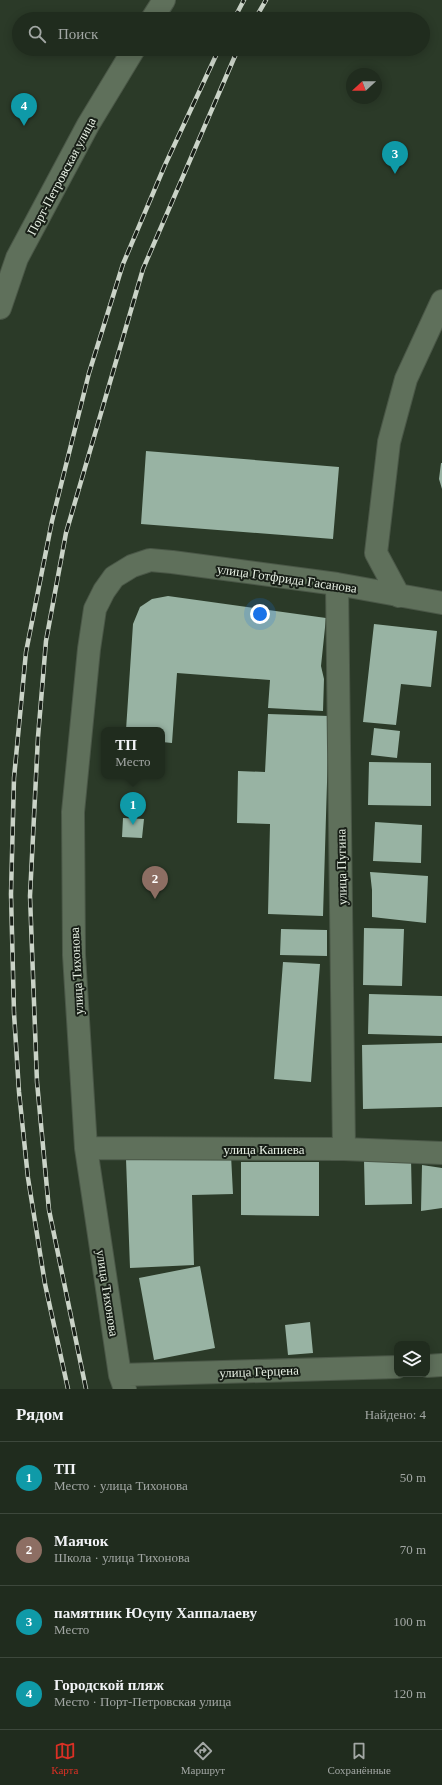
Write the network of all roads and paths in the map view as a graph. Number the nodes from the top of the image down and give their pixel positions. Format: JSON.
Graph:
{"nodes":[{"id":1,"x":164,"y":0,"type":"edge"},
{"id":2,"x":156,"y":12,"type":"edge"},
{"id":3,"x":130,"y":56,"type":"edge"},
{"id":4,"x":442,"y":302,"type":"edge"},
{"id":5,"x":0,"y":308,"type":"edge"},
{"id":6,"x":132,"y":566,"type":"joint"},
{"id":7,"x":337,"y":584,"type":"junction"},
{"id":8,"x":399,"y":596,"type":"junction"},
{"id":9,"x":442,"y":603,"type":"edge"},
{"id":10,"x":86,"y":1148,"type":"junction"},
{"id":11,"x":344,"y":1149,"type":"junction"},
{"id":12,"x":442,"y":1153,"type":"edge"},
{"id":13,"x":442,"y":1365,"type":"edge"},
{"id":14,"x":430,"y":1366,"type":"edge"},
{"id":15,"x":394,"y":1367,"type":"edge"},
{"id":16,"x":123,"y":1382,"type":"edge"}],
"edges":[{"from":1,"to":2,"type":"street"},
{"from":3,"to":5,"type":"street","name":"Порт-Петровская улица"},
{"from":4,"to":8,"type":"street"},
{"from":6,"to":7,"type":"street","name":"улица Готфрида Гасанова"},
{"from":6,"to":10,"type":"street","name":"улица Тихонова"},
{"from":7,"to":8,"type":"street","name":"улица Готфрида Гасанова"},
{"from":7,"to":11,"type":"street","name":"улица Пугина"},
{"from":8,"to":9,"type":"street","name":"улица Готфрида Гасанова"},
{"from":10,"to":11,"type":"street","name":"улица Капиева"},
{"from":10,"to":16,"type":"street","name":"улица Тихонова"},
{"from":11,"to":12,"type":"street","name":"улица Капиева"},
{"from":13,"to":14,"type":"street"},
{"from":15,"to":16,"type":"street","name":"улица Герцена"}]}
